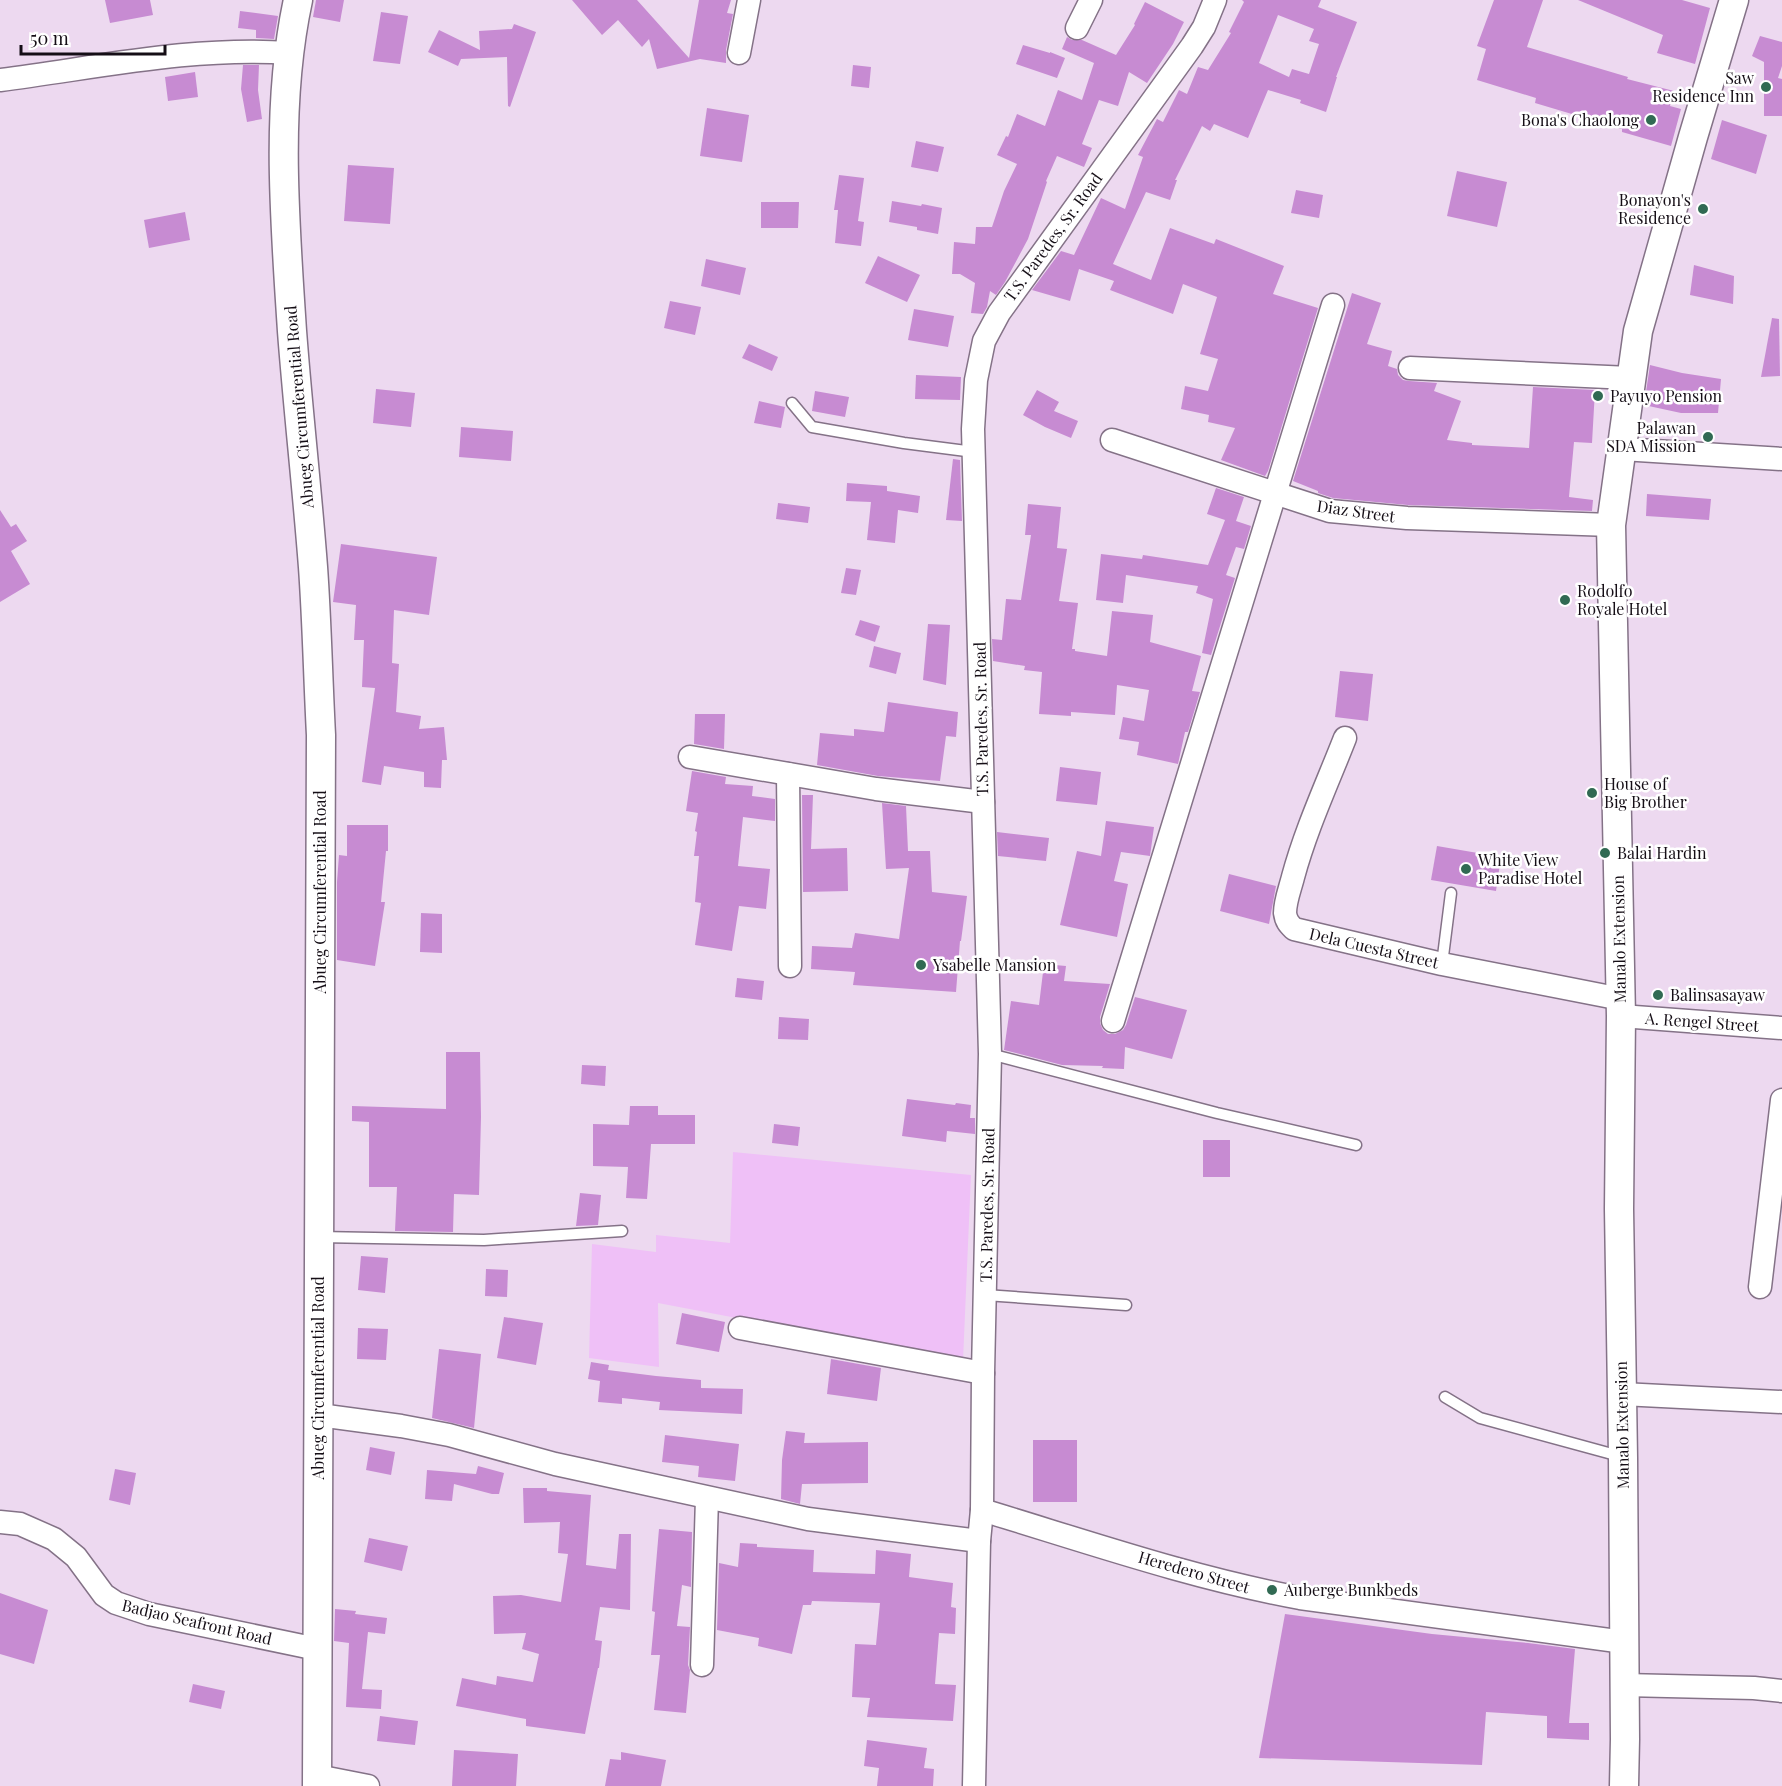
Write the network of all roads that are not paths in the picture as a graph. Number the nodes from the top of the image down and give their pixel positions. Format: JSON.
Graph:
{"nodes":[{"id":1,"x":298,"y":0,"type":"edge"},
{"id":2,"x":749,"y":0,"type":"edge"},
{"id":3,"x":1091,"y":0,"type":"edge"},
{"id":4,"x":1215,"y":0,"type":"edge"},
{"id":5,"x":1734,"y":0,"type":"edge"},
{"id":6,"x":1077,"y":28,"type":"dead end"},
{"id":7,"x":289,"y":53,"type":"junction"},
{"id":8,"x":739,"y":53,"type":"dead end"},
{"id":9,"x":0,"y":80,"type":"edge"},
{"id":10,"x":1333,"y":304,"type":"dead end"},
{"id":11,"x":1410,"y":368,"type":"dead end"},
{"id":12,"x":1630,"y":378,"type":"junction"},
{"id":13,"x":792,"y":403,"type":"dead end"},
{"id":14,"x":1112,"y":440,"type":"dead end"},
{"id":15,"x":1622,"y":449,"type":"junction"},
{"id":16,"x":974,"y":452,"type":"junction"},
{"id":17,"x":1782,"y":459,"type":"edge"},
{"id":18,"x":1275,"y":491,"type":"junction"},
{"id":19,"x":1611,"y":525,"type":"junction"},
{"id":20,"x":1345,"y":738,"type":"dead end"},
{"id":21,"x":690,"y":757,"type":"dead end"},
{"id":22,"x":788,"y":774,"type":"junction"},
{"id":23,"x":983,"y":802,"type":"junction"},
{"id":24,"x":1451,"y":893,"type":"dead end"},
{"id":25,"x":1442,"y":964,"type":"junction"},
{"id":26,"x":790,"y":966,"type":"dead end"},
{"id":27,"x":1621,"y":1008,"type":"junction"},
{"id":28,"x":1113,"y":1021,"type":"dead end"},
{"id":29,"x":1782,"y":1028,"type":"edge"},
{"id":30,"x":990,"y":1054,"type":"junction"},
{"id":31,"x":1782,"y":1100,"type":"edge"},
{"id":32,"x":1356,"y":1145,"type":"dead end"},
{"id":33,"x":1777,"y":1186,"type":"edge"},
{"id":34,"x":622,"y":1231,"type":"dead end"},
{"id":35,"x":319,"y":1237,"type":"junction"},
{"id":36,"x":1760,"y":1287,"type":"dead end"},
{"id":37,"x":985,"y":1295,"type":"junction"},
{"id":38,"x":1126,"y":1305,"type":"dead end"},
{"id":39,"x":740,"y":1328,"type":"dead end"},
{"id":40,"x":983,"y":1373,"type":"junction"},
{"id":41,"x":1622,"y":1394,"type":"junction"},
{"id":42,"x":1445,"y":1397,"type":"dead end"},
{"id":43,"x":1782,"y":1402,"type":"edge"},
{"id":44,"x":319,"y":1415,"type":"junction"},
{"id":45,"x":1623,"y":1457,"type":"junction"},
{"id":46,"x":707,"y":1498,"type":"junction"},
{"id":47,"x":982,"y":1510,"type":"junction"},
{"id":48,"x":0,"y":1522,"type":"edge"},
{"id":49,"x":980,"y":1541,"type":"junction"},
{"id":50,"x":1624,"y":1642,"type":"junction"},
{"id":51,"x":317,"y":1649,"type":"junction"},
{"id":52,"x":702,"y":1665,"type":"dead end"},
{"id":53,"x":1624,"y":1685,"type":"junction"},
{"id":54,"x":1782,"y":1691,"type":"edge"},
{"id":55,"x":317,"y":1781,"type":"edge"},
{"id":56,"x":369,"y":1786,"type":"edge"},
{"id":57,"x":974,"y":1786,"type":"edge"},
{"id":58,"x":1624,"y":1786,"type":"edge"}],
"edges":[{"from":1,"to":7,"type":"street","name":"Abueg Circumferential Road"},
{"from":2,"to":8,"type":"street"},
{"from":3,"to":6,"type":"street"},
{"from":4,"to":16,"type":"street","name":"T.S. Paredes, Sr. Road"},
{"from":5,"to":12,"type":"street","name":"Manalo Extension"},
{"from":7,"to":9,"type":"street"},
{"from":7,"to":35,"type":"street","name":"Abueg Circumferential Road"},
{"from":10,"to":18,"type":"street"},
{"from":11,"to":12,"type":"street"},
{"from":12,"to":15,"type":"street","name":"Manalo Extension"},
{"from":13,"to":16,"type":"lane"},
{"from":14,"to":18,"type":"street","name":"Diaz Street"},
{"from":15,"to":17,"type":"street"},
{"from":15,"to":19,"type":"street","name":"Manalo Extension"},
{"from":16,"to":23,"type":"street","name":"T.S. Paredes, Sr. Road"},
{"from":18,"to":19,"type":"street","name":"Diaz Street"},
{"from":18,"to":28,"type":"street"},
{"from":19,"to":27,"type":"street","name":"Manalo Extension"},
{"from":20,"to":25,"type":"street","name":"Dela Cuesta Street"},
{"from":21,"to":22,"type":"street"},
{"from":22,"to":23,"type":"street"},
{"from":22,"to":26,"type":"street"},
{"from":23,"to":30,"type":"street","name":"T.S. Paredes, Sr. Road"},
{"from":24,"to":25,"type":"lane"},
{"from":25,"to":27,"type":"street","name":"Dela Cuesta Street"},
{"from":27,"to":29,"type":"street","name":"A. Rengel Street"},
{"from":27,"to":41,"type":"street","name":"Manalo Extension"},
{"from":30,"to":32,"type":"lane"},
{"from":30,"to":37,"type":"street","name":"T.S. Paredes, Sr. Road"},
{"from":31,"to":33,"type":"street"},
{"from":33,"to":36,"type":"street"},
{"from":34,"to":35,"type":"lane"},
{"from":35,"to":44,"type":"street","name":"Abueg Circumferential Road"},
{"from":37,"to":38,"type":"lane"},
{"from":37,"to":40,"type":"street","name":"T.S. Paredes, Sr. Road"},
{"from":39,"to":40,"type":"street"},
{"from":40,"to":47,"type":"street","name":"T.S. Paredes, Sr. Road"},
{"from":41,"to":43,"type":"street"},
{"from":41,"to":45,"type":"street","name":"Manalo Extension"},
{"from":42,"to":45,"type":"lane"},
{"from":44,"to":46,"type":"street"},
{"from":44,"to":51,"type":"street","name":"Abueg Circumferential Road"},
{"from":45,"to":50,"type":"street","name":"Manalo Extension"},
{"from":46,"to":49,"type":"street"},
{"from":46,"to":52,"type":"street"},
{"from":47,"to":49,"type":"street","name":"T.S. Paredes, Sr. Road"},
{"from":47,"to":50,"type":"street","name":"Heredero Street"},
{"from":48,"to":51,"type":"street","name":"Badjao Seafront Road"},
{"from":49,"to":57,"type":"street","name":"T.S. Paredes, Sr. Road"},
{"from":50,"to":53,"type":"street","name":"Manalo Extension"},
{"from":51,"to":55,"type":"street","name":"Abueg Circumferential Road"},
{"from":53,"to":54,"type":"street"},
{"from":53,"to":58,"type":"street","name":"Manalo Extension"},
{"from":55,"to":56,"type":"street"}]}
